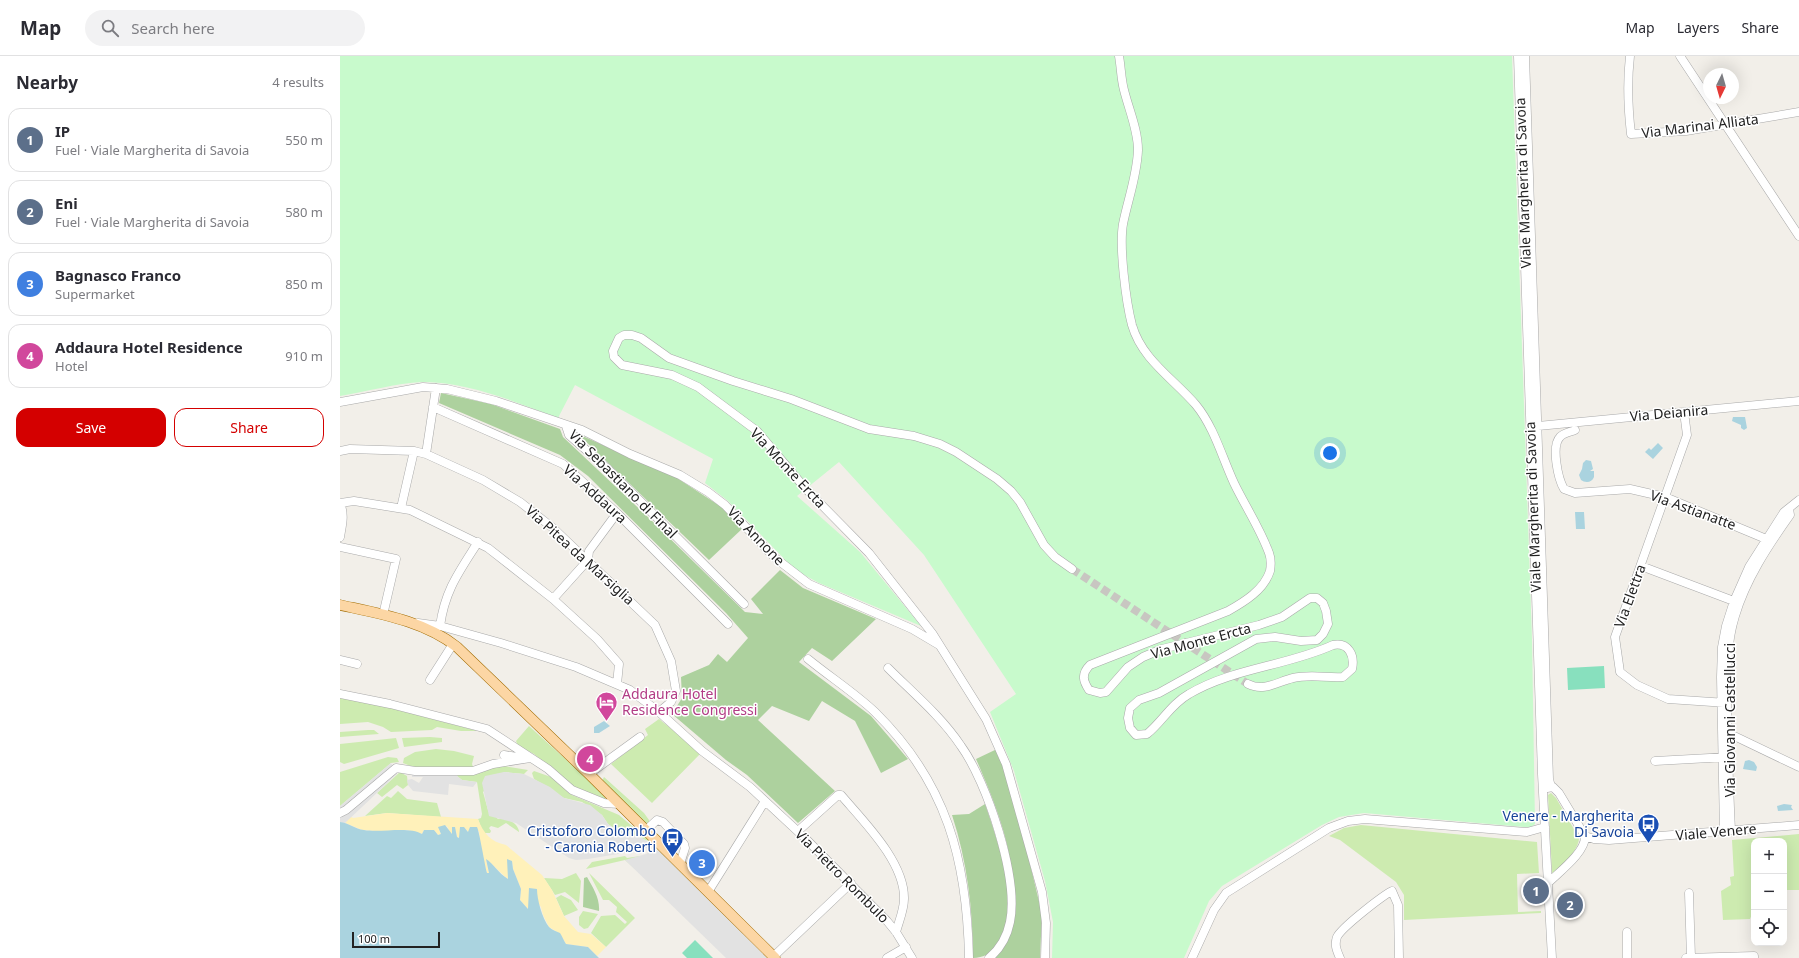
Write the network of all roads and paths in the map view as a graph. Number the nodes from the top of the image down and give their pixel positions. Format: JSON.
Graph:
{"nodes":[{"id":1,"x":1119,"y":56,"type":"edge"},
{"id":2,"x":1518,"y":56,"type":"edge"},
{"id":3,"x":1525,"y":56,"type":"edge"},
{"id":4,"x":1630,"y":56,"type":"edge"},
{"id":5,"x":1680,"y":56,"type":"edge"},
{"id":6,"x":1799,"y":112,"type":"edge"},
{"id":7,"x":1726,"y":125,"type":"junction"},
{"id":8,"x":1799,"y":236,"type":"edge"},
{"id":9,"x":436,"y":388,"type":"junction"},
{"id":10,"x":1799,"y":401,"type":"edge"},
{"id":11,"x":340,"y":402,"type":"edge"},
{"id":12,"x":433,"y":407,"type":"junction"},
{"id":13,"x":1684,"y":412,"type":"junction"},
{"id":14,"x":566,"y":426,"type":"junction"},
{"id":15,"x":1538,"y":426,"type":"junction"},
{"id":16,"x":1575,"y":430,"type":"dead end"},
{"id":17,"x":340,"y":451,"type":"edge"},
{"id":18,"x":414,"y":451,"type":"junction"},
{"id":19,"x":426,"y":454,"type":"junction"},
{"id":20,"x":1665,"y":497,"type":"junction"},
{"id":21,"x":1799,"y":500,"type":"edge"},
{"id":22,"x":340,"y":503,"type":"edge"},
{"id":23,"x":401,"y":508,"type":"junction"},
{"id":24,"x":617,"y":513,"type":"junction"},
{"id":25,"x":340,"y":537,"type":"edge"},
{"id":26,"x":1769,"y":540,"type":"junction"},
{"id":27,"x":478,"y":542,"type":"junction"},
{"id":28,"x":340,"y":547,"type":"edge"},
{"id":29,"x":588,"y":560,"type":"junction"},
{"id":30,"x":1641,"y":566,"type":"junction"},
{"id":31,"x":1072,"y":569,"type":"tunnel mouth"},
{"id":32,"x":553,"y":599,"type":"junction"},
{"id":33,"x":1737,"y":602,"type":"junction"},
{"id":34,"x":744,"y":604,"type":"dead end"},
{"id":35,"x":340,"y":605,"type":"edge"},
{"id":36,"x":383,"y":615,"type":"junction"},
{"id":37,"x":410,"y":622,"type":"junction"},
{"id":38,"x":728,"y":624,"type":"dead end"},
{"id":39,"x":440,"y":626,"type":"junction"},
{"id":40,"x":453,"y":644,"type":"junction"},
{"id":41,"x":944,"y":649,"type":"junction"},
{"id":42,"x":808,"y":659,"type":"dead end"},
{"id":43,"x":340,"y":660,"type":"edge"},
{"id":44,"x":357,"y":664,"type":"dead end"},
{"id":45,"x":888,"y":668,"type":"dead end"},
{"id":46,"x":430,"y":680,"type":"dead end"},
{"id":47,"x":618,"y":684,"type":"junction"},
{"id":48,"x":1248,"y":684,"type":"tunnel mouth"},
{"id":49,"x":340,"y":694,"type":"edge"},
{"id":50,"x":1724,"y":703,"type":"junction"},
{"id":51,"x":660,"y":712,"type":"junction"},
{"id":52,"x":1728,"y":733,"type":"junction"},
{"id":53,"x":640,"y":737,"type":"dead end"},
{"id":54,"x":504,"y":755,"type":"dead end"},
{"id":55,"x":1725,"y":757,"type":"junction"},
{"id":56,"x":530,"y":758,"type":"junction"},
{"id":57,"x":1655,"y":761,"type":"dead end"},
{"id":58,"x":1799,"y":767,"type":"edge"},
{"id":59,"x":589,"y":774,"type":"junction"},
{"id":60,"x":1552,"y":787,"type":"junction"},
{"id":61,"x":1544,"y":792,"type":"junction"},
{"id":62,"x":765,"y":801,"type":"junction"},
{"id":63,"x":619,"y":804,"type":"junction"},
{"id":64,"x":340,"y":813,"type":"edge"},
{"id":65,"x":1799,"y":825,"type":"edge"},
{"id":66,"x":1545,"y":826,"type":"junction"},
{"id":67,"x":646,"y":830,"type":"junction"},
{"id":68,"x":1727,"y":830,"type":"junction"},
{"id":69,"x":798,"y":831,"type":"junction"},
{"id":70,"x":1527,"y":832,"type":"junction"},
{"id":71,"x":1585,"y":836,"type":"junction"},
{"id":72,"x":1609,"y":840,"type":"junction"},
{"id":73,"x":1545,"y":841,"type":"junction"},
{"id":74,"x":1582,"y":848,"type":"junction"},
{"id":75,"x":680,"y":864,"type":"junction"},
{"id":76,"x":1550,"y":879,"type":"junction"},
{"id":77,"x":850,"y":884,"type":"junction"},
{"id":78,"x":708,"y":892,"type":"junction"},
{"id":79,"x":1689,"y":893,"type":"dead end"},
{"id":80,"x":896,"y":932,"type":"junction"},
{"id":81,"x":1627,"y":932,"type":"dead end"},
{"id":82,"x":906,"y":947,"type":"junction"},
{"id":83,"x":774,"y":957,"type":"edge"},
{"id":84,"x":1754,"y":957,"type":"edge"},
{"id":85,"x":887,"y":958,"type":"edge"},
{"id":86,"x":912,"y":958,"type":"edge"},
{"id":87,"x":969,"y":958,"type":"edge"},
{"id":88,"x":989,"y":958,"type":"edge"},
{"id":89,"x":1045,"y":958,"type":"edge"},
{"id":90,"x":1192,"y":958,"type":"edge"},
{"id":91,"x":1340,"y":958,"type":"edge"},
{"id":92,"x":1399,"y":958,"type":"edge"},
{"id":93,"x":1552,"y":958,"type":"edge"},
{"id":94,"x":1628,"y":958,"type":"edge"},
{"id":95,"x":1686,"y":958,"type":"edge"},
{"id":96,"x":1691,"y":958,"type":"edge"}],
"edges":[{"from":1,"to":48,"type":"street","name":"Via Monte Ercta"},
{"from":2,"to":61,"type":"street","name":"Viale Margherita di Savoia"},
{"from":3,"to":15,"type":"street","name":"Viale Margherita di Savoia"},
{"from":4,"to":7,"type":"street","name":"Via Marinai Alliata"},
{"from":5,"to":7,"type":"street"},
{"from":6,"to":7,"type":"street","name":"Via Marinai Alliata"},
{"from":7,"to":8,"type":"street"},
{"from":9,"to":11,"type":"street","name":"Via Sebastiano di Final"},
{"from":9,"to":12,"type":"street"},
{"from":9,"to":14,"type":"street","name":"Via Sebastiano di Final"},
{"from":10,"to":13,"type":"street","name":"Via Deianira"},
{"from":12,"to":19,"type":"street"},
{"from":12,"to":24,"type":"street","name":"Via Addaura"},
{"from":13,"to":15,"type":"street","name":"Via Deianira"},
{"from":13,"to":20,"type":"street","name":"Via Elettra"},
{"from":14,"to":34,"type":"street","name":"Via Sebastiano di Final"},
{"from":14,"to":41,"type":"street","name":"Via Annone"},
{"from":15,"to":60,"type":"street","name":"Viale Margherita di Savoia"},
{"from":16,"to":20,"type":"street","name":"Via Astianatte"},
{"from":17,"to":18,"type":"street","name":"Via Pitea da Marsiglia"},
{"from":18,"to":19,"type":"street","name":"Via Pitea da Marsiglia"},
{"from":18,"to":23,"type":"street"},
{"from":19,"to":29,"type":"street","name":"Via Pitea da Marsiglia"},
{"from":20,"to":26,"type":"street","name":"Via Astianatte"},
{"from":20,"to":30,"type":"street","name":"Via Elettra"},
{"from":21,"to":26,"type":"street","name":"Via Giovanni Castellucci"},
{"from":22,"to":23,"type":"street"},
{"from":22,"to":25,"type":"street"},
{"from":23,"to":27,"type":"street"},
{"from":24,"to":29,"type":"street"},
{"from":24,"to":38,"type":"street","name":"Via Addaura"},
{"from":26,"to":33,"type":"street","name":"Via Giovanni Castellucci"},
{"from":27,"to":32,"type":"street"},
{"from":27,"to":39,"type":"street"},
{"from":28,"to":36,"type":"street"},
{"from":29,"to":32,"type":"street"},
{"from":29,"to":51,"type":"street","name":"Via Pitea da Marsiglia"},
{"from":30,"to":33,"type":"street"},
{"from":30,"to":50,"type":"street","name":"Via Elettra"},
{"from":31,"to":41,"type":"street","name":"Via Monte Ercta"},
{"from":32,"to":47,"type":"street"},
{"from":33,"to":50,"type":"street","name":"Via Giovanni Castellucci"},
{"from":35,"to":36,"type":"main road"},
{"from":36,"to":37,"type":"main road"},
{"from":37,"to":39,"type":"street","name":"Via Pietro Rombulo"},
{"from":37,"to":40,"type":"main road"},
{"from":39,"to":47,"type":"street","name":"Via Pietro Rombulo"},
{"from":40,"to":46,"type":"street"},
{"from":40,"to":59,"type":"main road"},
{"from":41,"to":89,"type":"street","name":"Via Monte Ercta"},
{"from":42,"to":87,"type":"street"},
{"from":43,"to":44,"type":"street"},
{"from":45,"to":88,"type":"street"},
{"from":47,"to":51,"type":"street","name":"Via Pietro Rombulo"},
{"from":49,"to":56,"type":"street"},
{"from":50,"to":52,"type":"street","name":"Via Giovanni Castellucci"},
{"from":50,"to":55,"type":"street","name":"Via Giovanni Castellucci"},
{"from":51,"to":62,"type":"street","name":"Via Pietro Rombulo"},
{"from":52,"to":55,"type":"street","name":"Via Giovanni Castellucci"},
{"from":52,"to":58,"type":"street"},
{"from":53,"to":59,"type":"street"},
{"from":54,"to":56,"type":"street"},
{"from":55,"to":57,"type":"street"},
{"from":55,"to":68,"type":"street","name":"Via Giovanni Castellucci"},
{"from":56,"to":63,"type":"street"},
{"from":56,"to":64,"type":"street"},
{"from":59,"to":63,"type":"main road"},
{"from":60,"to":61,"type":"street"},
{"from":60,"to":71,"type":"street"},
{"from":61,"to":66,"type":"street","name":"Viale Margherita di Savoia"},
{"from":62,"to":69,"type":"street","name":"Via Pietro Rombulo"},
{"from":62,"to":78,"type":"street"},
{"from":63,"to":67,"type":"main road"},
{"from":65,"to":68,"type":"street","name":"Viale Venere"},
{"from":66,"to":70,"type":"street"},
{"from":66,"to":73,"type":"street","name":"Viale Margherita di Savoia"},
{"from":67,"to":75,"type":"main road"},
{"from":67,"to":75,"type":"street"},
{"from":68,"to":72,"type":"street","name":"Viale Venere"},
{"from":69,"to":77,"type":"street","name":"Via Pietro Rombulo"},
{"from":69,"to":80,"type":"street"},
{"from":70,"to":73,"type":"street"},
{"from":70,"to":90,"type":"street"},
{"from":71,"to":72,"type":"street"},
{"from":71,"to":74,"type":"street"},
{"from":72,"to":74,"type":"street"},
{"from":73,"to":76,"type":"street","name":"Viale Margherita di Savoia"},
{"from":74,"to":76,"type":"street"},
{"from":75,"to":78,"type":"main road"},
{"from":76,"to":93,"type":"street","name":"Viale Margherita di Savoia"},
{"from":77,"to":80,"type":"street","name":"Via Pietro Rombulo"},
{"from":77,"to":83,"type":"street"},
{"from":78,"to":83,"type":"main road"},
{"from":79,"to":96,"type":"street"},
{"from":80,"to":82,"type":"street","name":"Via Pietro Rombulo"},
{"from":81,"to":94,"type":"street"},
{"from":82,"to":85,"type":"street"},
{"from":82,"to":86,"type":"street","name":"Via Pietro Rombulo"},
{"from":84,"to":96,"type":"street"},
{"from":91,"to":92,"type":"street"},
{"from":95,"to":96,"type":"street"}]}
